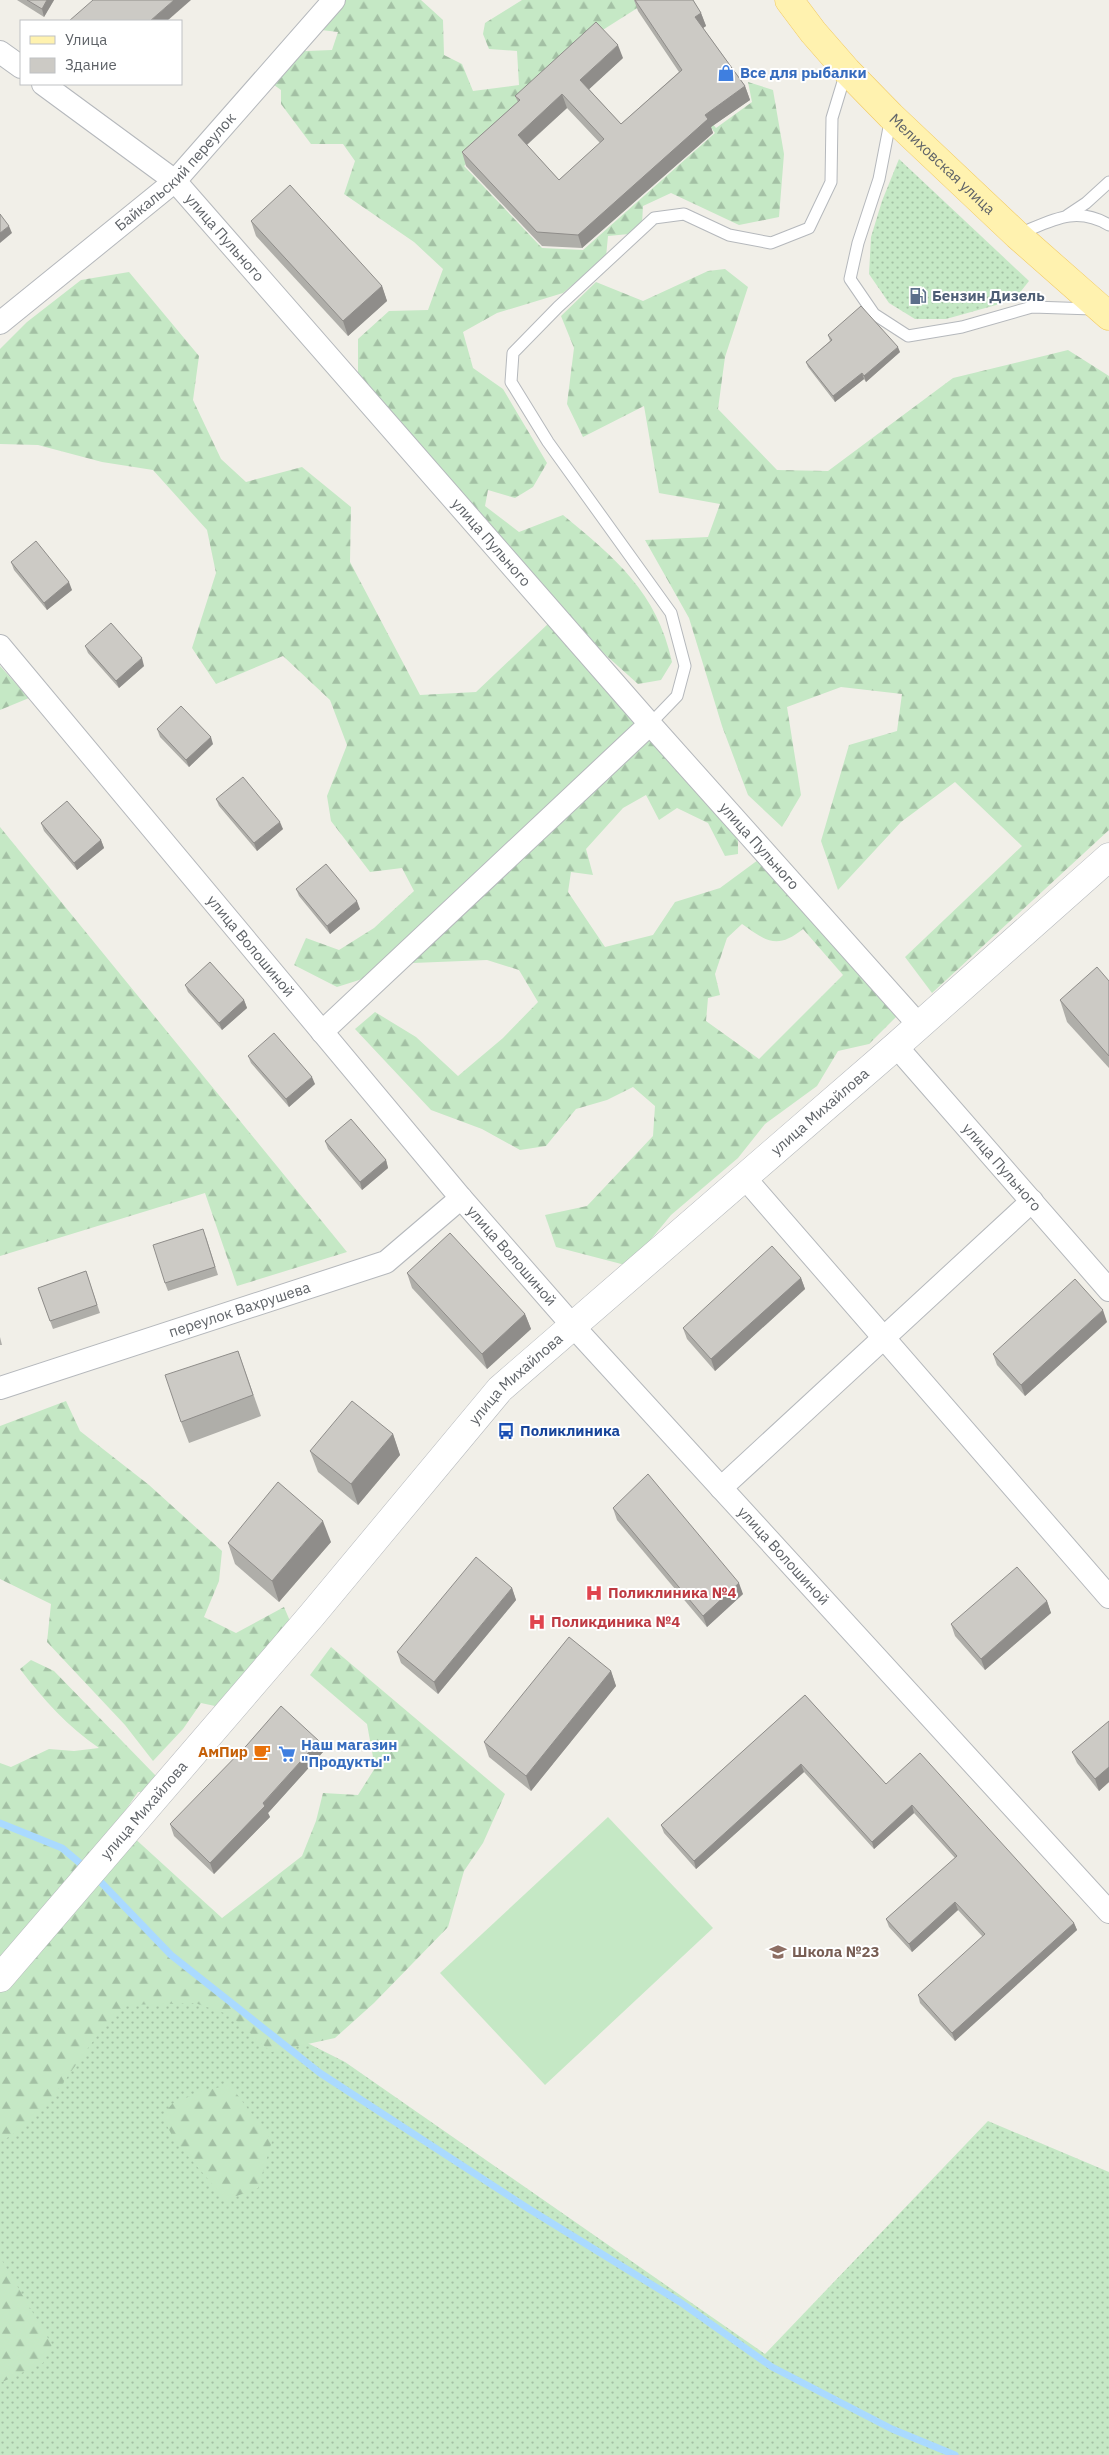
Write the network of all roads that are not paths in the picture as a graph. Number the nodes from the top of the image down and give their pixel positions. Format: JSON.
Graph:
{"nodes":[{"id":1,"x":334,"y":0,"type":"edge"},
{"id":2,"x":789,"y":0,"type":"edge"},
{"id":3,"x":0,"y":52,"type":"edge"},
{"id":4,"x":20,"y":67,"type":"edge"},
{"id":5,"x":847,"y":71,"type":"junction"},
{"id":6,"x":44,"y":85,"type":"edge"},
{"id":7,"x":891,"y":116,"type":"junction"},
{"id":8,"x":175,"y":181,"type":"junction"},
{"id":9,"x":1109,"y":182,"type":"edge"},
{"id":10,"x":1068,"y":215,"type":"junction"},
{"id":11,"x":1109,"y":225,"type":"edge"},
{"id":12,"x":1016,"y":235,"type":"junction"},
{"id":13,"x":1106,"y":312,"type":"edge"},
{"id":14,"x":0,"y":323,"type":"edge"},
{"id":15,"x":0,"y":646,"type":"edge"},
{"id":16,"x":650,"y":724,"type":"junction"},
{"id":17,"x":1109,"y":857,"type":"edge"},
{"id":18,"x":918,"y":1024,"type":"junction"},
{"id":19,"x":322,"y":1032,"type":"junction"},
{"id":20,"x":896,"y":1046,"type":"junction"},
{"id":21,"x":744,"y":1177,"type":"junction"},
{"id":22,"x":461,"y":1198,"type":"junction"},
{"id":23,"x":1032,"y":1201,"type":"junction"},
{"id":24,"x":1109,"y":1290,"type":"edge"},
{"id":25,"x":573,"y":1326,"type":"junction"},
{"id":26,"x":884,"y":1338,"type":"junction"},
{"id":27,"x":0,"y":1388,"type":"edge"},
{"id":28,"x":721,"y":1488,"type":"junction"},
{"id":29,"x":1109,"y":1597,"type":"edge"},
{"id":30,"x":1109,"y":1912,"type":"edge"},
{"id":31,"x":0,"y":1978,"type":"edge"}],
"edges":[{"from":1,"to":8,"type":"street","name":"Байкальский переулок"},
{"from":2,"to":5,"type":"main road","name":"Мелиховская улица"},
{"from":3,"to":4,"type":"street"},
{"from":5,"to":7,"type":"main road","name":"Мелиховская улица"},
{"from":5,"to":16,"type":"lane"},
{"from":6,"to":8,"type":"street","name":"улица Пульного"},
{"from":7,"to":12,"type":"main road","name":"Мелиховская улица"},
{"from":7,"to":13,"type":"lane"},
{"from":8,"to":14,"type":"street","name":"Байкальский переулок"},
{"from":8,"to":16,"type":"street","name":"улица Пульного"},
{"from":9,"to":10,"type":"lane"},
{"from":10,"to":11,"type":"lane"},
{"from":10,"to":12,"type":"lane"},
{"from":12,"to":13,"type":"main road","name":"Мелиховская улица"},
{"from":15,"to":19,"type":"street","name":"улица Волошиной"},
{"from":16,"to":18,"type":"street","name":"улица Пульного"},
{"from":16,"to":19,"type":"street"},
{"from":17,"to":18,"type":"street","name":"улица Михайлова"},
{"from":18,"to":20,"type":"street","name":"улица Михайлова"},
{"from":19,"to":22,"type":"street","name":"улица Волошиной"},
{"from":20,"to":21,"type":"street","name":"улица Михайлова"},
{"from":20,"to":23,"type":"street","name":"улица Пульного"},
{"from":21,"to":25,"type":"street","name":"улица Михайлова"},
{"from":21,"to":26,"type":"street"},
{"from":22,"to":25,"type":"street","name":"улица Волошиной"},
{"from":22,"to":27,"type":"street","name":"переулок Вахрушева"},
{"from":23,"to":24,"type":"street","name":"улица Пульного"},
{"from":23,"to":26,"type":"street"},
{"from":25,"to":28,"type":"street","name":"улица Волошиной"},
{"from":25,"to":31,"type":"street","name":"улица Михайлова"},
{"from":26,"to":28,"type":"street"},
{"from":26,"to":29,"type":"street"},
{"from":28,"to":30,"type":"street","name":"улица Волошиной"}]}
